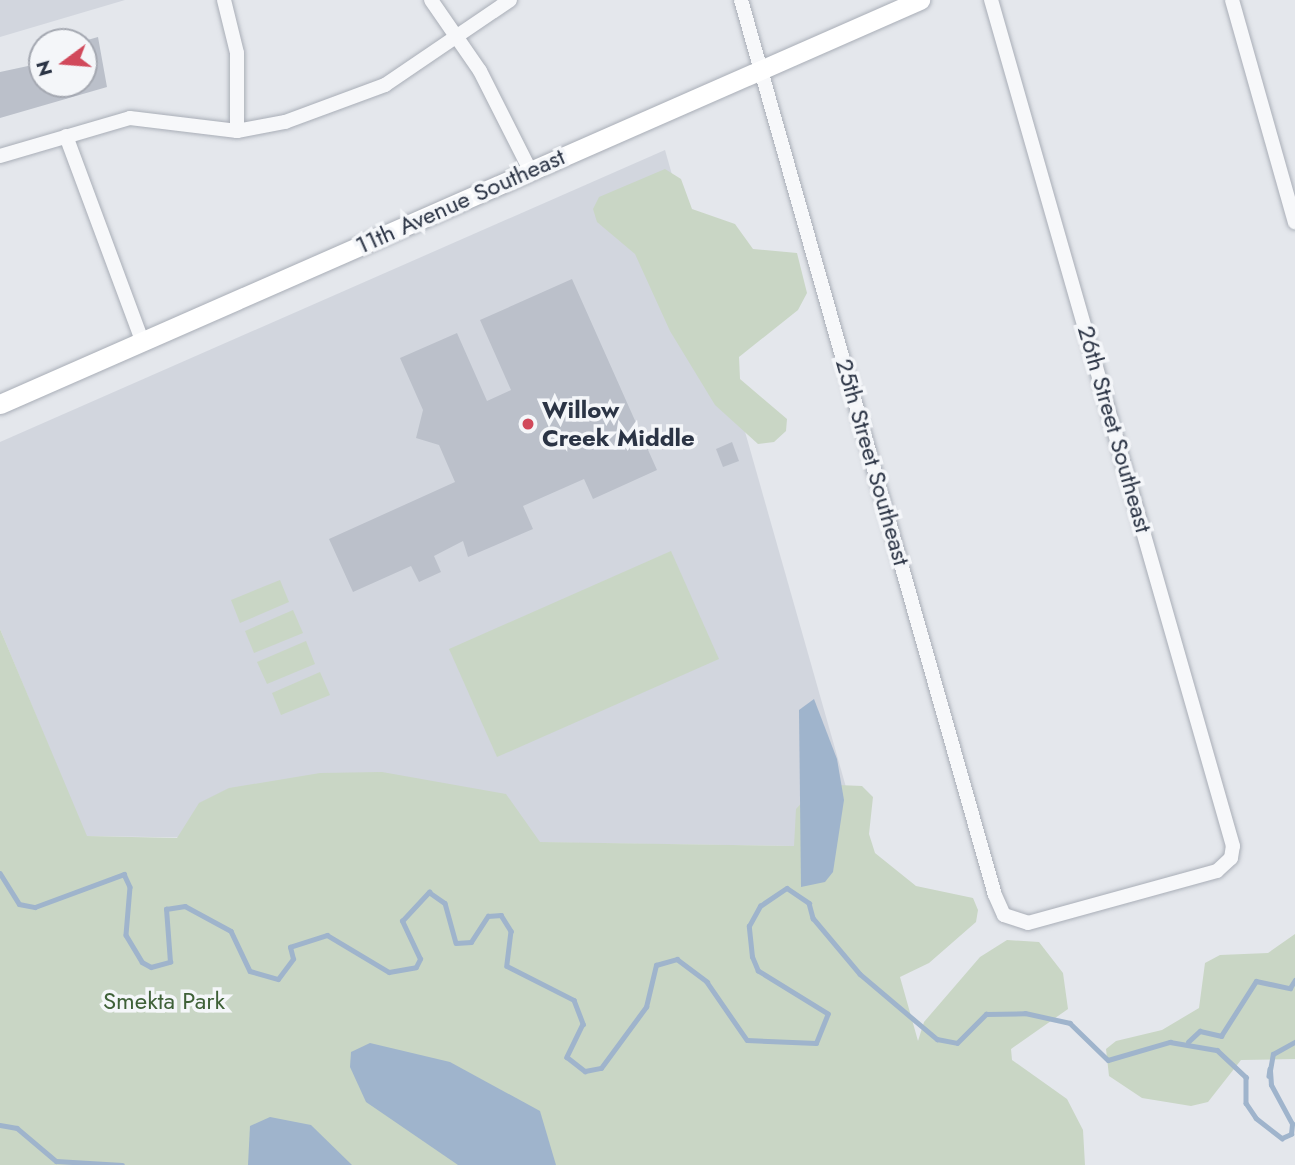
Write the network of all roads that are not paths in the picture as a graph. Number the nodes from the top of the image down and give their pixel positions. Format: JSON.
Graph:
{"nodes":[{"id":1,"x":224,"y":0,"type":"edge"},
{"id":2,"x":431,"y":0,"type":"edge"},
{"id":3,"x":510,"y":0,"type":"edge"},
{"id":4,"x":741,"y":0,"type":"edge"},
{"id":5,"x":920,"y":0,"type":"edge"},
{"id":6,"x":991,"y":0,"type":"edge"},
{"id":7,"x":1233,"y":0,"type":"edge"},
{"id":8,"x":457,"y":38,"type":"junction"},
{"id":9,"x":762,"y":69,"type":"junction"},
{"id":10,"x":237,"y":131,"type":"junction"},
{"id":11,"x":66,"y":136,"type":"junction"},
{"id":12,"x":0,"y":156,"type":"edge"},
{"id":13,"x":530,"y":170,"type":"junction"},
{"id":14,"x":1295,"y":222,"type":"edge"},
{"id":15,"x":142,"y":341,"type":"junction"},
{"id":16,"x":0,"y":404,"type":"edge"},
{"id":17,"x":1010,"y":920,"type":"joint"}],
"edges":[{"from":1,"to":10,"type":"street"},
{"from":2,"to":8,"type":"street"},
{"from":3,"to":8,"type":"street"},
{"from":4,"to":9,"type":"street","name":"25th Street Southeast"},
{"from":5,"to":9,"type":"main road","name":"11th Avenue Southeast"},
{"from":6,"to":17,"type":"street","name":"26th Street Southeast"},
{"from":7,"to":14,"type":"street"},
{"from":8,"to":10,"type":"street"},
{"from":8,"to":13,"type":"street"},
{"from":9,"to":13,"type":"main road","name":"11th Avenue Southeast"},
{"from":9,"to":17,"type":"street","name":"25th Street Southeast"},
{"from":10,"to":11,"type":"street"},
{"from":11,"to":12,"type":"street"},
{"from":11,"to":15,"type":"street"},
{"from":13,"to":15,"type":"main road","name":"11th Avenue Southeast"},
{"from":15,"to":16,"type":"main road","name":"11th Avenue Southeast"}]}
